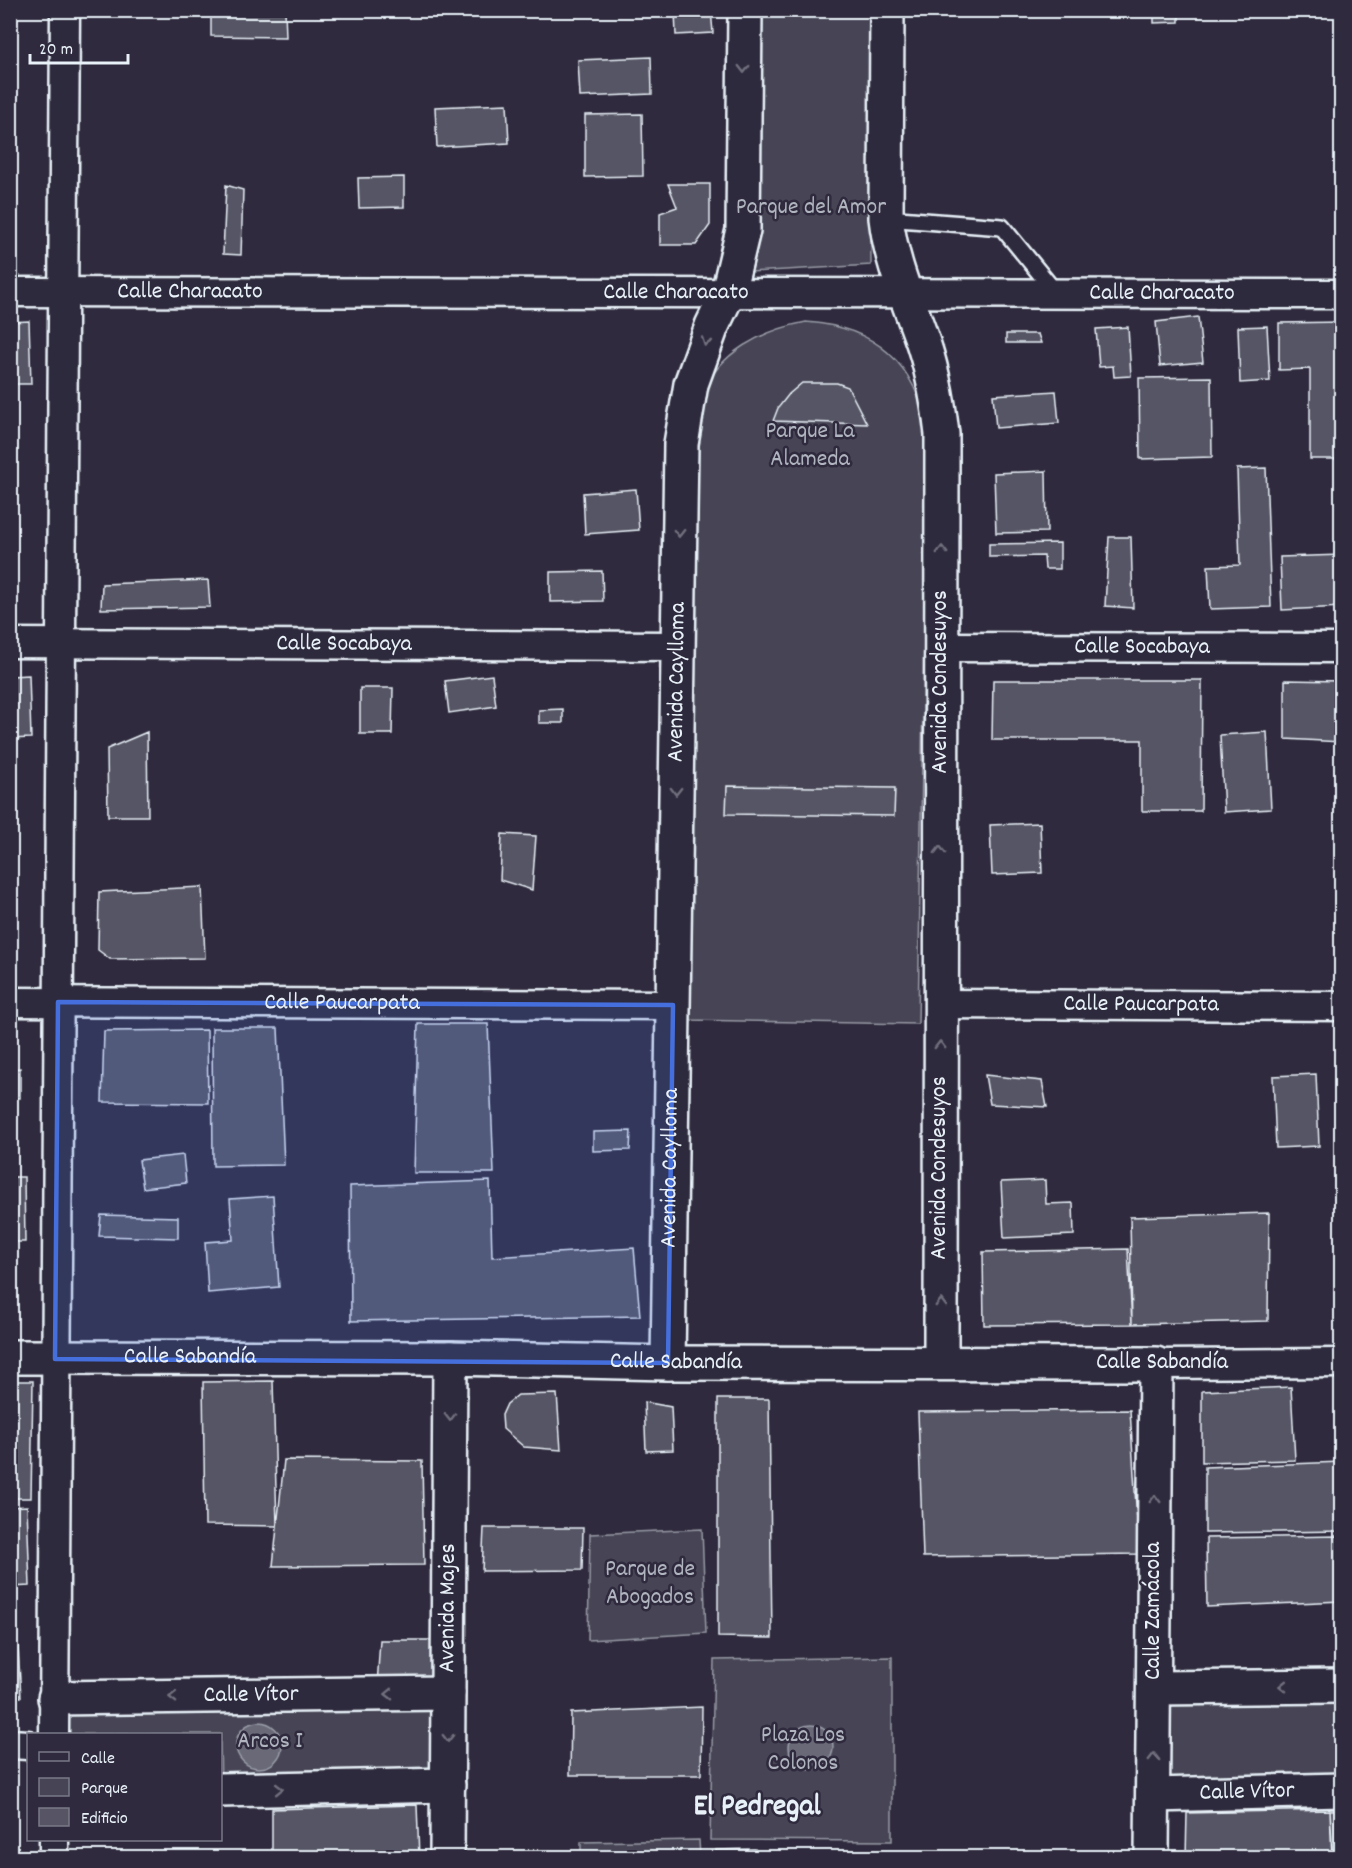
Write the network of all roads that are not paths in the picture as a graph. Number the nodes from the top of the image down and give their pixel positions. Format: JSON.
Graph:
{"nodes":[{"id":1,"x":65,"y":10,"type":"edge"},
{"id":2,"x":745,"y":10,"type":"edge"},
{"id":3,"x":887,"y":10,"type":"edge"},
{"id":4,"x":886,"y":218,"type":"junction"},
{"id":5,"x":10,"y":292,"type":"edge"},
{"id":6,"x":903,"y":292,"type":"junction"},
{"id":7,"x":63,"y":293,"type":"junction"},
{"id":8,"x":728,"y":293,"type":"junction"},
{"id":9,"x":1056,"y":293,"type":"junction"},
{"id":10,"x":1341,"y":294,"type":"edge"},
{"id":11,"x":10,"y":643,"type":"edge"},
{"id":12,"x":61,"y":644,"type":"junction"},
{"id":13,"x":678,"y":646,"type":"junction"},
{"id":14,"x":941,"y":647,"type":"junction"},
{"id":15,"x":1341,"y":648,"type":"edge"},
{"id":16,"x":10,"y":1002,"type":"edge"},
{"id":17,"x":58,"y":1002,"type":"junction"},
{"id":18,"x":940,"y":1004,"type":"junction"},
{"id":19,"x":673,"y":1005,"type":"junction"},
{"id":20,"x":1341,"y":1006,"type":"edge"},
{"id":21,"x":10,"y":1357,"type":"edge"},
{"id":22,"x":450,"y":1358,"type":"junction"},
{"id":23,"x":56,"y":1359,"type":"junction"},
{"id":24,"x":941,"y":1362,"type":"junction"},
{"id":25,"x":668,"y":1363,"type":"junction"},
{"id":26,"x":1341,"y":1363,"type":"edge"},
{"id":27,"x":1156,"y":1364,"type":"junction"},
{"id":28,"x":1341,"y":1686,"type":"edge"},
{"id":29,"x":1154,"y":1688,"type":"junction"},
{"id":30,"x":448,"y":1693,"type":"junction"},
{"id":31,"x":54,"y":1698,"type":"junction"},
{"id":32,"x":54,"y":1733,"type":"edge"},
{"id":33,"x":10,"y":1744,"type":"edge"},
{"id":34,"x":27,"y":1745,"type":"edge"},
{"id":35,"x":448,"y":1785,"type":"junction"},
{"id":36,"x":222,"y":1790,"type":"edge"},
{"id":37,"x":1341,"y":1790,"type":"edge"},
{"id":38,"x":1154,"y":1795,"type":"junction"},
{"id":39,"x":54,"y":1841,"type":"edge"},
{"id":40,"x":54,"y":1857,"type":"edge"},
{"id":41,"x":447,"y":1857,"type":"edge"},
{"id":42,"x":1152,"y":1857,"type":"edge"}],
"edges":[{"from":1,"to":7,"type":"street"},
{"from":2,"to":8,"type":"main road","name":"Avenida Caylloma","one_way":true},
{"from":3,"to":4,"type":"main road","name":"Avenida Condesuyos"},
{"from":4,"to":6,"type":"main road","name":"Avenida Condesuyos"},
{"from":4,"to":9,"type":"lane"},
{"from":5,"to":7,"type":"street","name":"Calle Characato"},
{"from":6,"to":8,"type":"street","name":"Calle Characato"},
{"from":6,"to":9,"type":"street","name":"Calle Characato"},
{"from":14,"to":6,"type":"main road","name":"Avenida Condesuyos","one_way":true},
{"from":7,"to":8,"type":"street","name":"Calle Characato"},
{"from":7,"to":12,"type":"street"},
{"from":8,"to":13,"type":"main road","name":"Avenida Caylloma","one_way":true},
{"from":9,"to":10,"type":"street","name":"Calle Characato"},
{"from":11,"to":12,"type":"street","name":"Calle Socabaya"},
{"from":12,"to":13,"type":"street","name":"Calle Socabaya"},
{"from":12,"to":17,"type":"street"},
{"from":13,"to":19,"type":"main road","name":"Avenida Caylloma","one_way":true},
{"from":14,"to":15,"type":"street","name":"Calle Socabaya"},
{"from":18,"to":14,"type":"main road","name":"Avenida Condesuyos","one_way":true},
{"from":16,"to":17,"type":"street","name":"Calle Paucarpata"},
{"from":17,"to":19,"type":"street","name":"Calle Paucarpata"},
{"from":17,"to":23,"type":"street"},
{"from":18,"to":20,"type":"street","name":"Calle Paucarpata"},
{"from":24,"to":18,"type":"main road","name":"Avenida Condesuyos","one_way":true},
{"from":19,"to":25,"type":"main road","name":"Avenida Caylloma"},
{"from":21,"to":23,"type":"main road","name":"Calle Sabandía"},
{"from":22,"to":23,"type":"main road","name":"Calle Sabandía"},
{"from":22,"to":25,"type":"main road","name":"Calle Sabandía"},
{"from":22,"to":30,"type":"main road","name":"Avenida Majes","one_way":true},
{"from":23,"to":31,"type":"street"},
{"from":24,"to":25,"type":"main road","name":"Calle Sabandía"},
{"from":24,"to":27,"type":"main road","name":"Calle Sabandía"},
{"from":26,"to":27,"type":"street","name":"Calle Sabandía"},
{"from":29,"to":27,"type":"main road","name":"Calle Zamácola","one_way":true},
{"from":28,"to":29,"type":"main road","one_way":true},
{"from":38,"to":29,"type":"main road","name":"Calle Zamácola","one_way":true},
{"from":30,"to":31,"type":"main road","name":"Calle Vítor","one_way":true},
{"from":30,"to":35,"type":"main road","name":"Avenida Majes","one_way":true},
{"from":31,"to":32,"type":"street"},
{"from":33,"to":34,"type":"street"},
{"from":36,"to":35,"type":"main road","one_way":true},
{"from":35,"to":41,"type":"main road","name":"Avenida Majes"},
{"from":37,"to":38,"type":"main road","name":"Calle Vítor"},
{"from":38,"to":42,"type":"main road","name":"Calle Zamácola"},
{"from":39,"to":40,"type":"street"}]}
